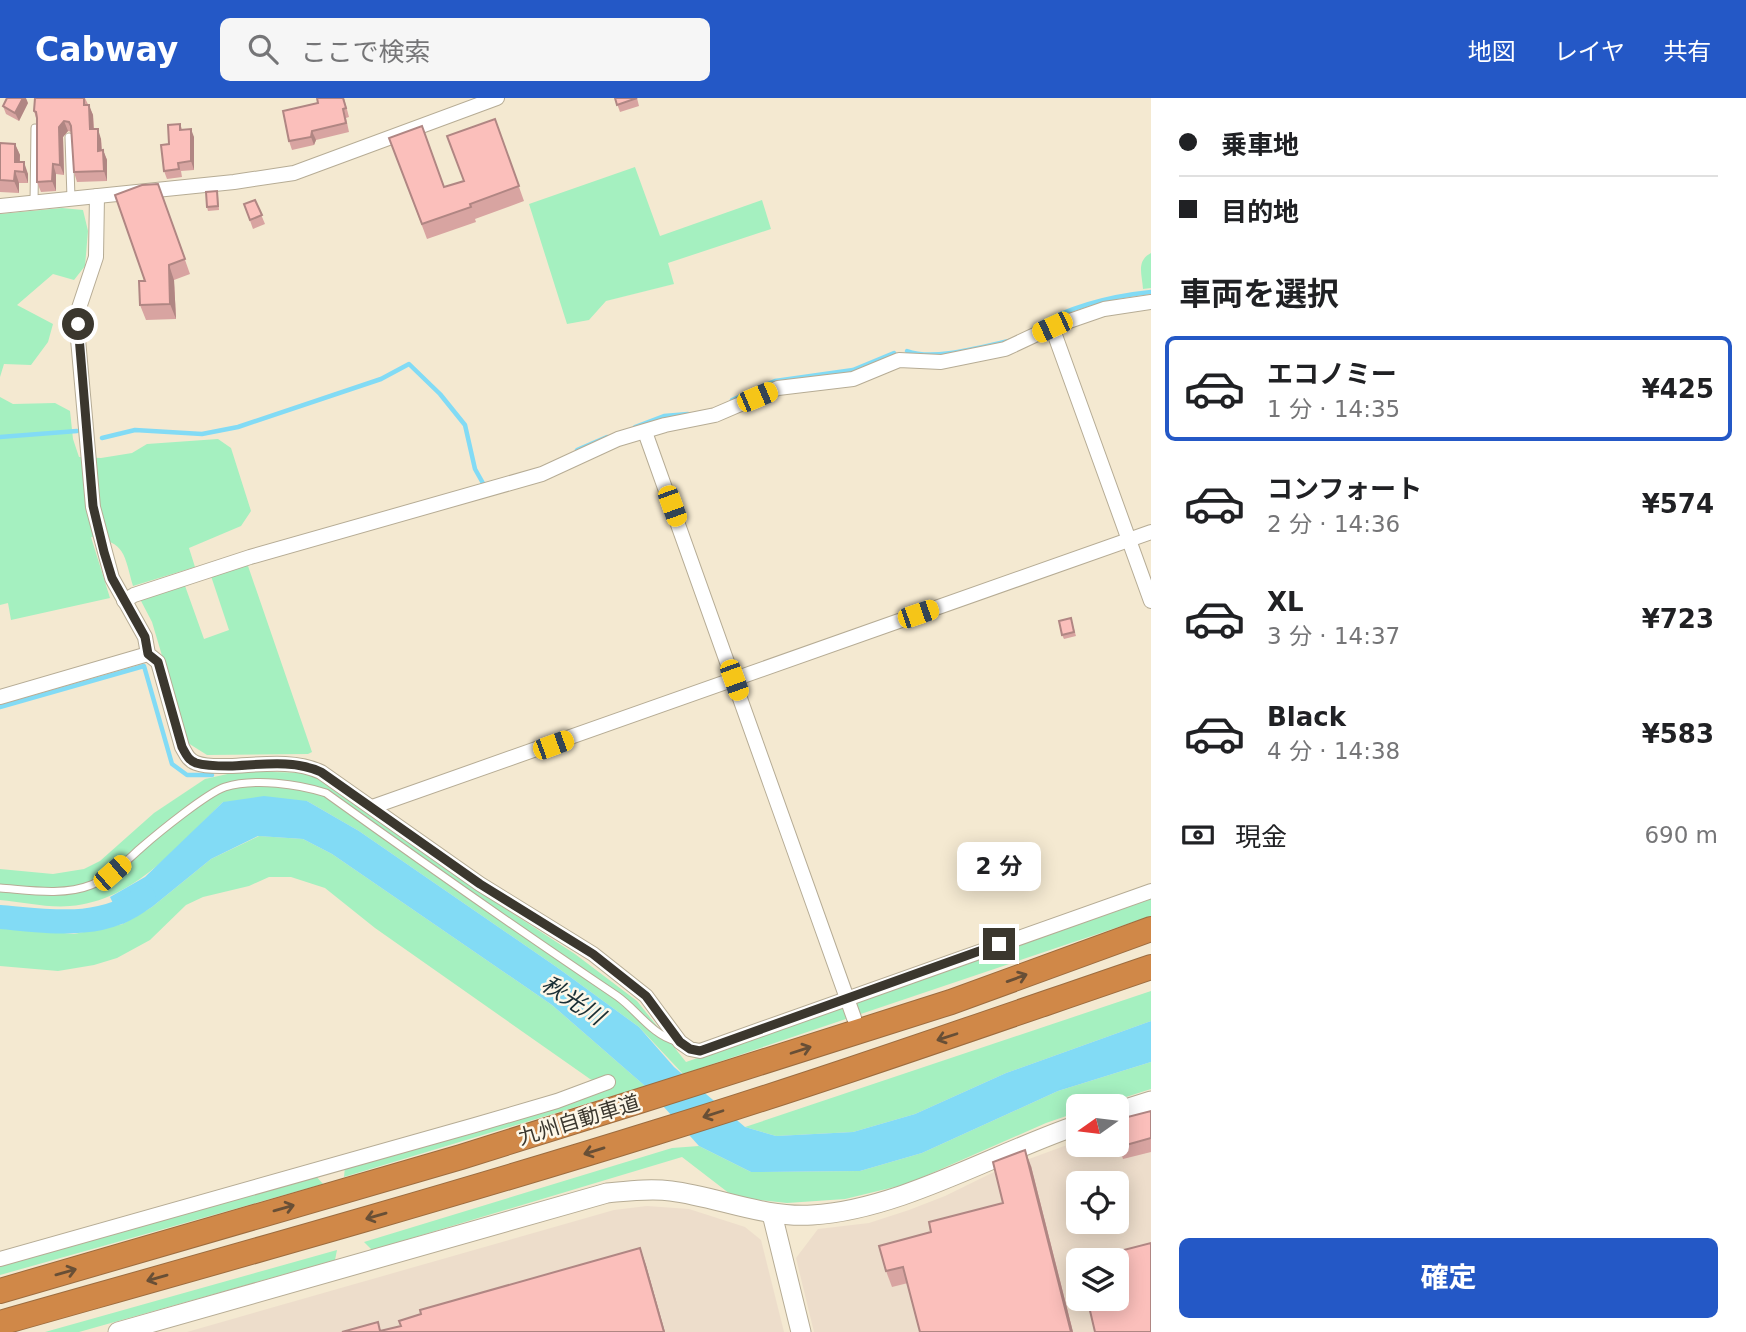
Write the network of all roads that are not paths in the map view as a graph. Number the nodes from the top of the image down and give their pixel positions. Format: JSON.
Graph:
{"nodes":[{"id":1,"x":497,"y":98,"type":"edge"},
{"id":2,"x":35,"y":128,"type":"edge"},
{"id":3,"x":69,"y":137,"type":"edge"},
{"id":4,"x":97,"y":196,"type":"junction"},
{"id":5,"x":71,"y":199,"type":"junction"},
{"id":6,"x":34,"y":203,"type":"junction"},
{"id":7,"x":0,"y":206,"type":"edge"},
{"id":8,"x":1151,"y":302,"type":"edge"},
{"id":9,"x":1052,"y":327,"type":"junction"},
{"id":10,"x":645,"y":432,"type":"junction"},
{"id":11,"x":1151,"y":532,"type":"edge"},
{"id":12,"x":1129,"y":540,"type":"junction"},
{"id":13,"x":124,"y":601,"type":"junction"},
{"id":14,"x":1151,"y":601,"type":"edge"},
{"id":15,"x":148,"y":654,"type":"junction"},
{"id":16,"x":734,"y":680,"type":"junction"},
{"id":17,"x":0,"y":697,"type":"edge"},
{"id":18,"x":372,"y":807,"type":"junction"},
{"id":19,"x":0,"y":888,"type":"edge"},
{"id":20,"x":1151,"y":891,"type":"edge"},
{"id":21,"x":1151,"y":929,"type":"edge"},
{"id":22,"x":1151,"y":967,"type":"edge"},
{"id":23,"x":847,"y":997,"type":"junction"},
{"id":24,"x":854,"y":1018,"type":"dead end"},
{"id":25,"x":680,"y":1042,"type":"junction"},
{"id":26,"x":608,"y":1082,"type":"dead end"},
{"id":27,"x":1151,"y":1101,"type":"edge"},
{"id":28,"x":1129,"y":1108,"type":"edge"},
{"id":29,"x":1066,"y":1130,"type":"edge"},
{"id":30,"x":772,"y":1214,"type":"junction"},
{"id":31,"x":0,"y":1259,"type":"edge"},
{"id":32,"x":0,"y":1291,"type":"edge"},
{"id":33,"x":0,"y":1323,"type":"edge"},
{"id":34,"x":118,"y":1332,"type":"edge"},
{"id":35,"x":801,"y":1332,"type":"edge"}],
"edges":[{"from":1,"to":4,"type":"street"},
{"from":2,"to":6,"type":"lane"},
{"from":3,"to":5,"type":"lane"},
{"from":4,"to":5,"type":"street"},
{"from":4,"to":13,"type":"street"},
{"from":5,"to":6,"type":"street"},
{"from":6,"to":7,"type":"street"},
{"from":8,"to":9,"type":"street"},
{"from":9,"to":10,"type":"street"},
{"from":9,"to":12,"type":"street"},
{"from":10,"to":13,"type":"street"},
{"from":10,"to":16,"type":"street"},
{"from":11,"to":12,"type":"street"},
{"from":12,"to":14,"type":"street"},
{"from":12,"to":16,"type":"street"},
{"from":13,"to":15,"type":"street"},
{"from":15,"to":17,"type":"street"},
{"from":15,"to":18,"type":"street"},
{"from":16,"to":18,"type":"street"},
{"from":16,"to":23,"type":"street"},
{"from":18,"to":25,"type":"street"},
{"from":19,"to":25,"type":"lane"},
{"from":20,"to":23,"type":"street"},
{"from":32,"to":21,"type":"highway","name":"九州自動車道","one_way":true},
{"from":22,"to":33,"type":"highway","name":"九州自動車道","one_way":true},
{"from":23,"to":24,"type":"street"},
{"from":23,"to":25,"type":"street"},
{"from":26,"to":31,"type":"street"},
{"from":27,"to":28,"type":"street"},
{"from":29,"to":30,"type":"street"},
{"from":30,"to":34,"type":"street"},
{"from":30,"to":35,"type":"street"}]}
